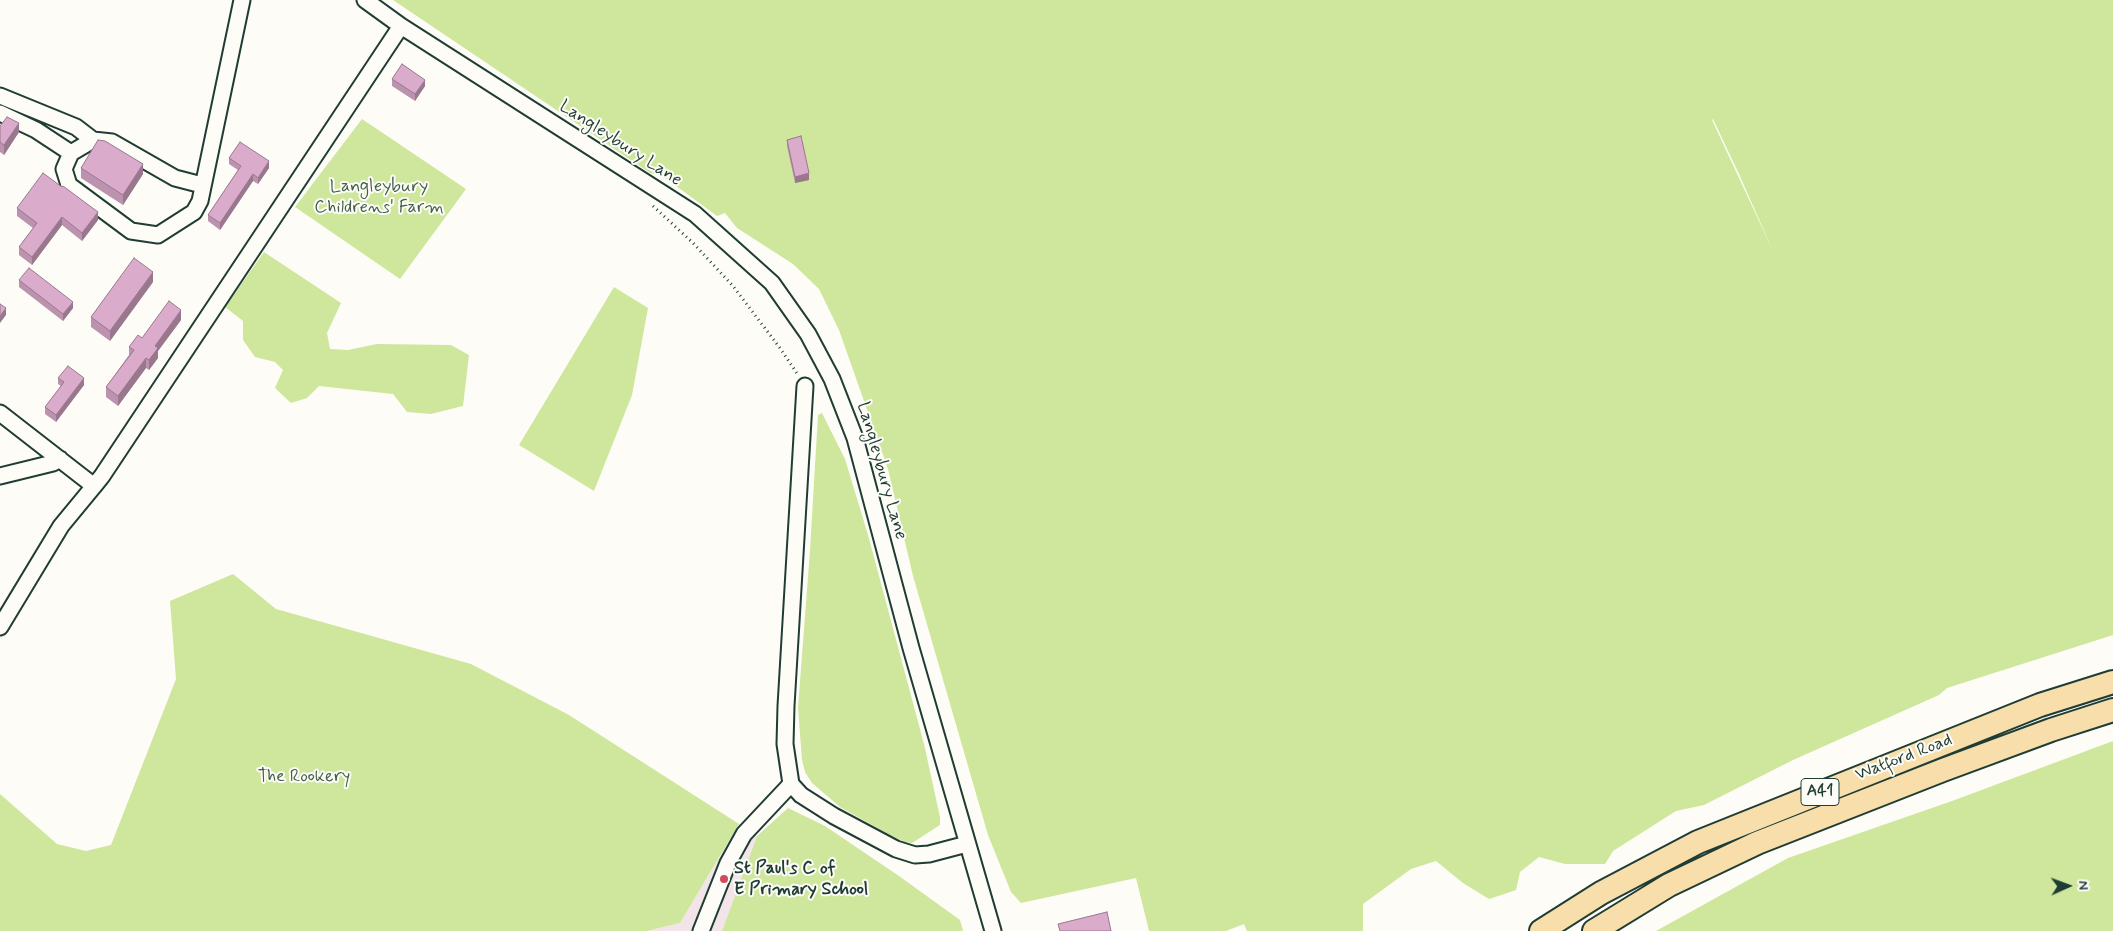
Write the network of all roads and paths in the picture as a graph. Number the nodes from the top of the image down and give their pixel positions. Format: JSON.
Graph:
{"nodes":[{"id":1,"x":242,"y":0,"type":"edge"},
{"id":2,"x":365,"y":0,"type":"edge"},
{"id":3,"x":401,"y":26,"type":"junction"},
{"id":4,"x":0,"y":96,"type":"edge"},
{"id":5,"x":0,"y":113,"type":"edge"},
{"id":6,"x":93,"y":140,"type":"junction"},
{"id":7,"x":71,"y":153,"type":"junction"},
{"id":8,"x":202,"y":185,"type":"junction"},
{"id":9,"x":651,"y":205,"type":"dead end"},
{"id":10,"x":805,"y":386,"type":"joint"},
{"id":11,"x":0,"y":413,"type":"edge"},
{"id":12,"x":60,"y":459,"type":"junction"},
{"id":13,"x":0,"y":476,"type":"edge"},
{"id":14,"x":94,"y":486,"type":"junction"},
{"id":15,"x":0,"y":627,"type":"edge"},
{"id":16,"x":2113,"y":682,"type":"edge"},
{"id":17,"x":2113,"y":710,"type":"edge"},
{"id":18,"x":791,"y":784,"type":"junction"},
{"id":19,"x":967,"y":844,"type":"junction"},
{"id":20,"x":701,"y":931,"type":"edge"},
{"id":21,"x":992,"y":931,"type":"edge"},
{"id":22,"x":1541,"y":931,"type":"edge"},
{"id":23,"x":1594,"y":931,"type":"edge"}],
"edges":[{"from":1,"to":8,"type":"street"},
{"from":2,"to":3,"type":"street","name":"Langleybury Lane"},
{"from":3,"to":14,"type":"street"},
{"from":3,"to":19,"type":"street","name":"Langleybury Lane"},
{"from":4,"to":6,"type":"street"},
{"from":5,"to":7,"type":"street"},
{"from":6,"to":7,"type":"street"},
{"from":6,"to":8,"type":"street"},
{"from":7,"to":8,"type":"street"},
{"from":9,"to":10,"type":"path"},
{"from":10,"to":18,"type":"street"},
{"from":11,"to":12,"type":"street"},
{"from":12,"to":13,"type":"street"},
{"from":12,"to":14,"type":"street"},
{"from":14,"to":15,"type":"street"},
{"from":16,"to":22,"type":"highway","name":"Watford Road","number":"A41"},
{"from":17,"to":23,"type":"highway","name":"Watford Road","number":"A41"},
{"from":18,"to":19,"type":"street"},
{"from":18,"to":20,"type":"street"},
{"from":19,"to":21,"type":"street","name":"Langleybury Lane"}]}
